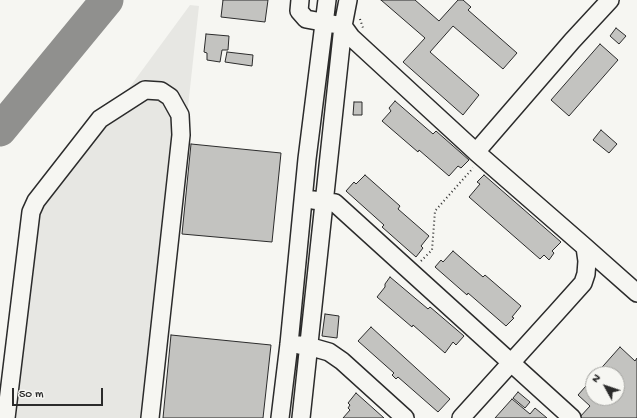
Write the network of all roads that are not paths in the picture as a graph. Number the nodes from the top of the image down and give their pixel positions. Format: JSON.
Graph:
{"nodes":[{"id":1,"x":300,"y":0,"type":"edge"},
{"id":2,"x":327,"y":0,"type":"edge"},
{"id":3,"x":348,"y":0,"type":"edge"},
{"id":4,"x":610,"y":0,"type":"edge"},
{"id":5,"x":324,"y":22,"type":"junction"},
{"id":6,"x":343,"y":26,"type":"junction"},
{"id":7,"x":479,"y":155,"type":"junction"},
{"id":8,"x":303,"y":199,"type":"junction"},
{"id":9,"x":324,"y":202,"type":"junction"},
{"id":10,"x":586,"y":247,"type":"junction"},
{"id":11,"x":637,"y":293,"type":"edge"},
{"id":12,"x":289,"y":344,"type":"junction"},
{"id":13,"x":308,"y":346,"type":"junction"},
{"id":14,"x":511,"y":363,"type":"junction"},
{"id":15,"x":6,"y":418,"type":"edge"},
{"id":16,"x":150,"y":418,"type":"edge"},
{"id":17,"x":280,"y":418,"type":"edge"},
{"id":18,"x":301,"y":418,"type":"edge"},
{"id":19,"x":405,"y":418,"type":"edge"},
{"id":20,"x":461,"y":418,"type":"edge"},
{"id":21,"x":572,"y":418,"type":"edge"}],
"edges":[{"from":1,"to":5,"type":"street"},
{"from":2,"to":5,"type":"street"},
{"from":3,"to":6,"type":"street"},
{"from":4,"to":7,"type":"street"},
{"from":5,"to":6,"type":"street"},
{"from":5,"to":8,"type":"street"},
{"from":6,"to":7,"type":"street"},
{"from":6,"to":9,"type":"street"},
{"from":7,"to":10,"type":"street"},
{"from":8,"to":9,"type":"street"},
{"from":8,"to":12,"type":"street"},
{"from":9,"to":13,"type":"street"},
{"from":9,"to":14,"type":"street"},
{"from":10,"to":11,"type":"street"},
{"from":10,"to":14,"type":"street"},
{"from":12,"to":13,"type":"street"},
{"from":12,"to":17,"type":"street"},
{"from":13,"to":18,"type":"street"},
{"from":13,"to":19,"type":"street"},
{"from":14,"to":20,"type":"street"},
{"from":14,"to":21,"type":"street"},
{"from":15,"to":16,"type":"street"}]}
